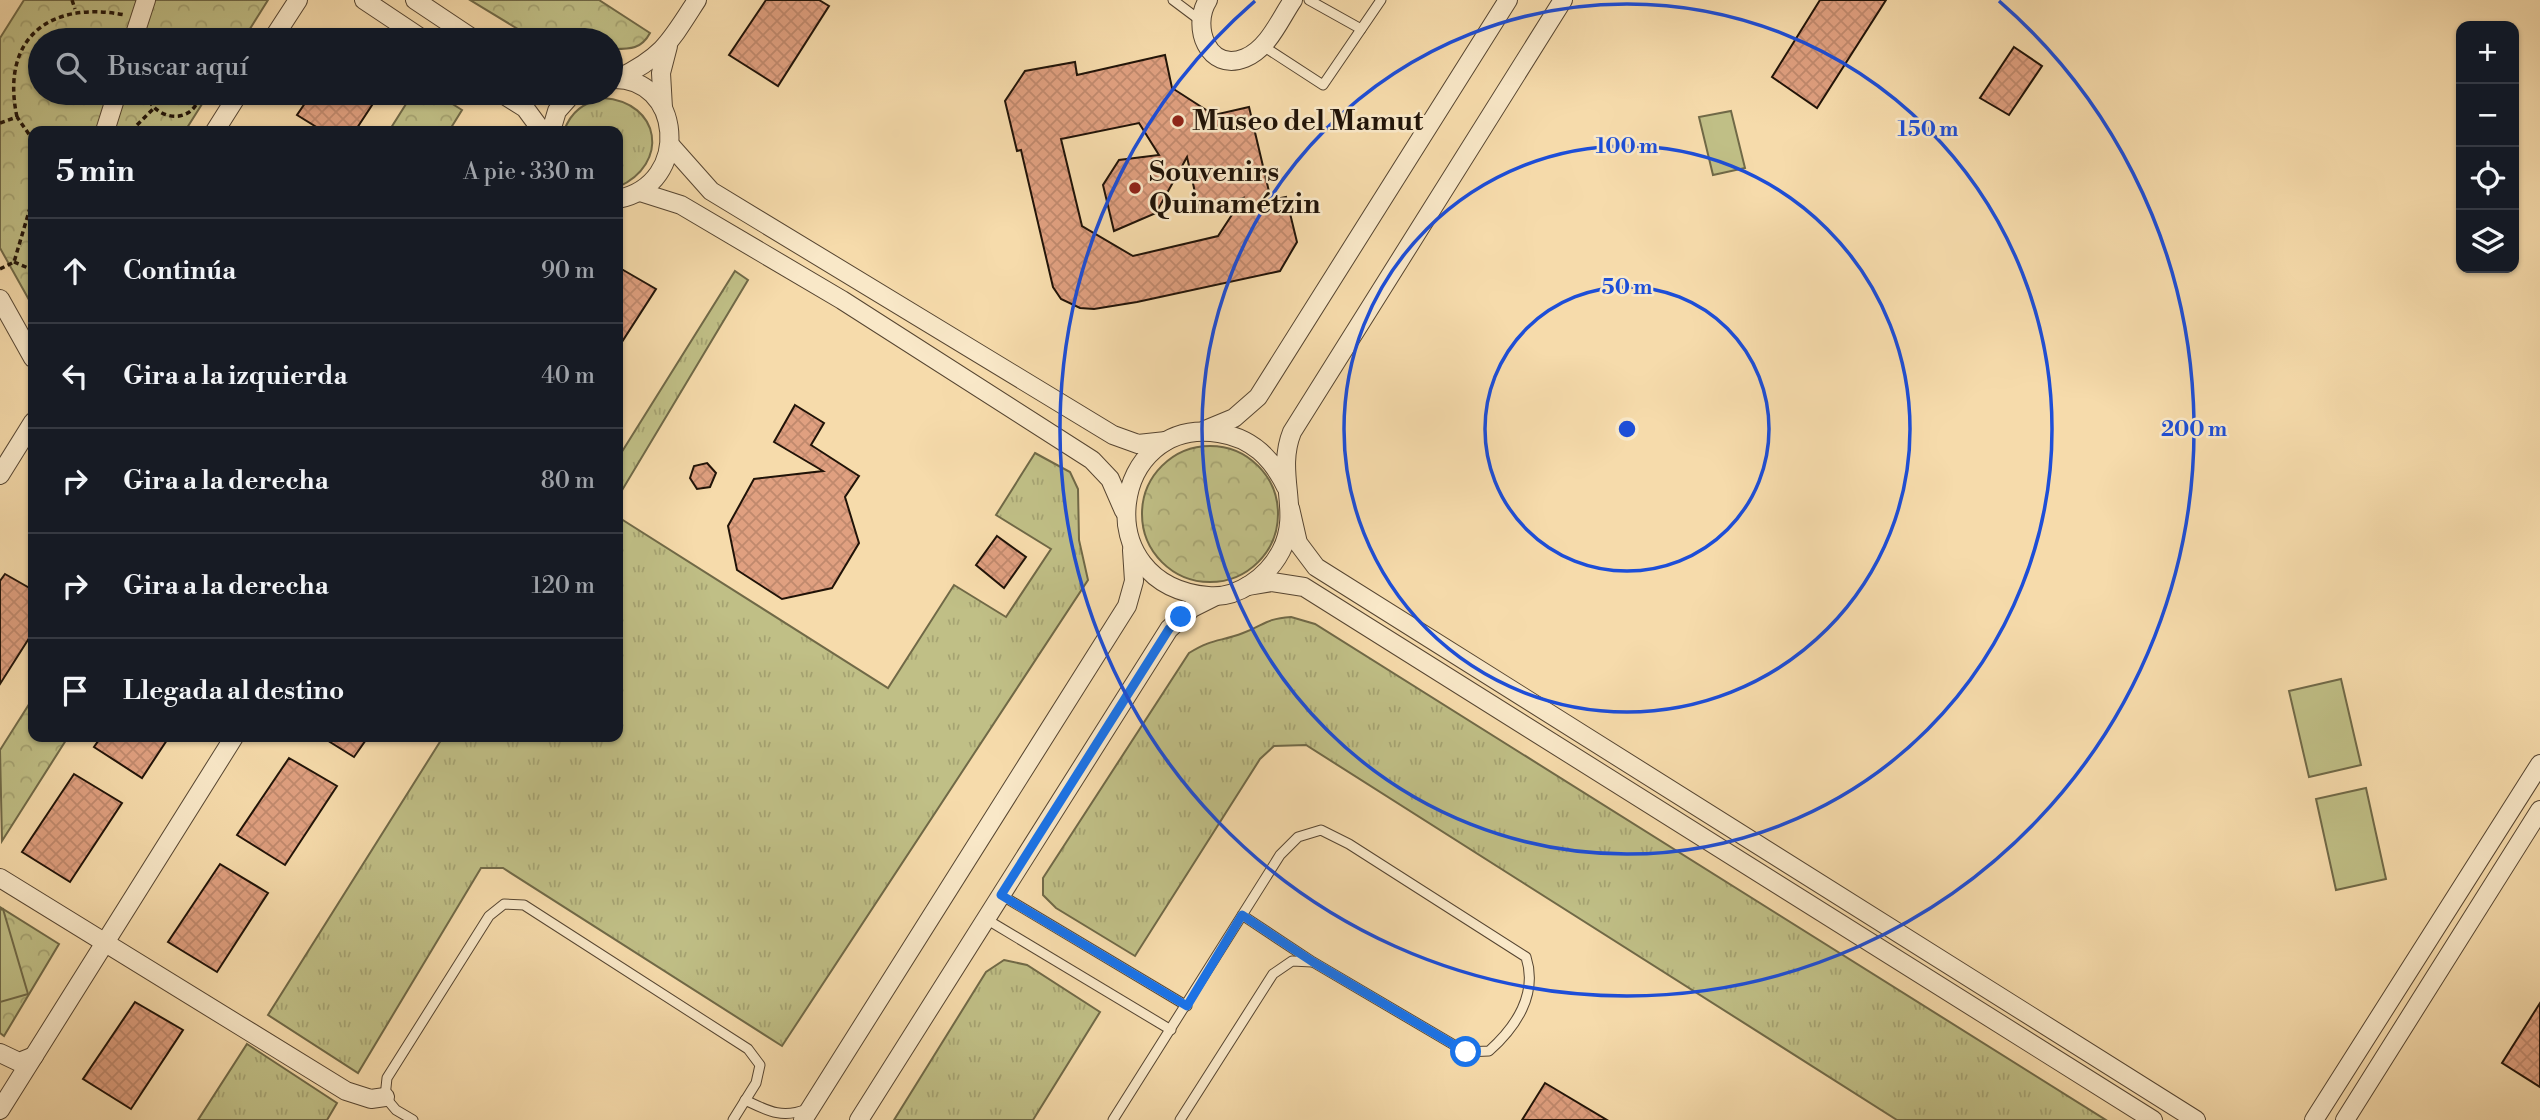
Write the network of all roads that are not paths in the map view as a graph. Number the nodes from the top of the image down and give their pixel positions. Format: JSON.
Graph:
{"nodes":[{"id":1,"x":146,"y":0,"type":"edge"},
{"id":2,"x":298,"y":0,"type":"edge"},
{"id":3,"x":364,"y":0,"type":"edge"},
{"id":4,"x":415,"y":0,"type":"edge"},
{"id":5,"x":697,"y":0,"type":"edge"},
{"id":6,"x":1172,"y":0,"type":"edge"},
{"id":7,"x":1208,"y":0,"type":"edge"},
{"id":8,"x":1293,"y":0,"type":"edge"},
{"id":9,"x":1309,"y":0,"type":"edge"},
{"id":10,"x":1381,"y":0,"type":"edge"},
{"id":11,"x":1508,"y":0,"type":"edge"},
{"id":12,"x":1563,"y":0,"type":"edge"},
{"id":13,"x":1326,"y":4,"type":"edge"},
{"id":14,"x":1201,"y":21,"type":"junction"},
{"id":15,"x":137,"y":28,"type":"edge"},
{"id":16,"x":280,"y":28,"type":"edge"},
{"id":17,"x":406,"y":28,"type":"edge"},
{"id":18,"x":457,"y":28,"type":"edge"},
{"id":19,"x":1361,"y":29,"type":"junction"},
{"id":20,"x":669,"y":43,"type":"junction"},
{"id":21,"x":1263,"y":46,"type":"junction"},
{"id":22,"x":623,"y":75,"type":"edge"},
{"id":23,"x":623,"y":81,"type":"edge"},
{"id":24,"x":113,"y":105,"type":"edge"},
{"id":25,"x":231,"y":105,"type":"edge"},
{"id":26,"x":520,"y":105,"type":"edge"},
{"id":27,"x":562,"y":105,"type":"edge"},
{"id":28,"x":663,"y":109,"type":"junction"},
{"id":29,"x":107,"y":126,"type":"edge"},
{"id":30,"x":218,"y":126,"type":"edge"},
{"id":31,"x":538,"y":126,"type":"edge"},
{"id":32,"x":552,"y":126,"type":"edge"},
{"id":33,"x":671,"y":146,"type":"junction"},
{"id":34,"x":640,"y":192,"type":"junction"},
{"id":35,"x":623,"y":197,"type":"edge"},
{"id":36,"x":0,"y":299,"type":"edge"},
{"id":37,"x":28,"y":349,"type":"edge"},
{"id":38,"x":28,"y":430,"type":"edge"},
{"id":39,"x":1191,"y":433,"type":"junction"},
{"id":40,"x":1169,"y":441,"type":"junction"},
{"id":41,"x":0,"y":475,"type":"edge"},
{"id":42,"x":1286,"y":487,"type":"junction"},
{"id":43,"x":1290,"y":508,"type":"junction"},
{"id":44,"x":1125,"y":514,"type":"junction"},
{"id":45,"x":1128,"y":537,"type":"junction"},
{"id":46,"x":1236,"y":592,"type":"junction"},
{"id":47,"x":1214,"y":597,"type":"junction"},
{"id":48,"x":231,"y":742,"type":"edge"},
{"id":49,"x":2540,"y":764,"type":"edge"},
{"id":50,"x":2540,"y":810,"type":"edge"},
{"id":51,"x":0,"y":878,"type":"edge"},
{"id":52,"x":1001,"y":895,"type":"junction"},
{"id":53,"x":1242,"y":915,"type":"junction"},
{"id":54,"x":986,"y":919,"type":"junction"},
{"id":55,"x":104,"y":944,"type":"junction"},
{"id":56,"x":1313,"y":962,"type":"junction"},
{"id":57,"x":1187,"y":1006,"type":"junction"},
{"id":58,"x":1171,"y":1030,"type":"junction"},
{"id":59,"x":5,"y":1056,"type":"edge"},
{"id":60,"x":34,"y":1056,"type":"junction"},
{"id":61,"x":18,"y":1081,"type":"junction"},
{"id":62,"x":385,"y":1097,"type":"junction"},
{"id":63,"x":745,"y":1100,"type":"junction"},
{"id":64,"x":0,"y":1110,"type":"edge"},
{"id":65,"x":807,"y":1114,"type":"edge"},
{"id":66,"x":413,"y":1120,"type":"edge"},
{"id":67,"x":733,"y":1120,"type":"edge"},
{"id":68,"x":859,"y":1120,"type":"edge"},
{"id":69,"x":1113,"y":1120,"type":"edge"},
{"id":70,"x":1180,"y":1120,"type":"edge"},
{"id":71,"x":2153,"y":1120,"type":"edge"},
{"id":72,"x":2196,"y":1120,"type":"edge"},
{"id":73,"x":2314,"y":1120,"type":"edge"},
{"id":74,"x":2345,"y":1120,"type":"edge"}],
"edges":[{"from":1,"to":15,"type":"street"},
{"from":2,"to":16,"type":"street"},
{"from":3,"to":17,"type":"street"},
{"from":4,"to":18,"type":"street"},
{"from":5,"to":20,"type":"street"},
{"from":6,"to":14,"type":"lane"},
{"from":7,"to":14,"type":"street"},
{"from":8,"to":21,"type":"street"},
{"from":9,"to":13,"type":"lane"},
{"from":10,"to":19,"type":"lane"},
{"from":11,"to":39,"type":"street"},
{"from":12,"to":42,"type":"street"},
{"from":13,"to":19,"type":"lane"},
{"from":14,"to":21,"type":"street"},
{"from":19,"to":21,"type":"lane"},
{"from":20,"to":22,"type":"street"},
{"from":20,"to":28,"type":"street"},
{"from":23,"to":28,"type":"street"},
{"from":24,"to":29,"type":"street"},
{"from":25,"to":30,"type":"street"},
{"from":26,"to":31,"type":"street"},
{"from":27,"to":32,"type":"street"},
{"from":28,"to":33,"type":"street"},
{"from":33,"to":34,"type":"street"},
{"from":33,"to":40,"type":"street"},
{"from":34,"to":35,"type":"street"},
{"from":34,"to":44,"type":"street"},
{"from":36,"to":37,"type":"street"},
{"from":38,"to":41,"type":"street"},
{"from":39,"to":40,"type":"street"},
{"from":39,"to":42,"type":"street"},
{"from":40,"to":44,"type":"street"},
{"from":42,"to":43,"type":"street"},
{"from":43,"to":46,"type":"street"},
{"from":43,"to":72,"type":"street"},
{"from":44,"to":45,"type":"street"},
{"from":45,"to":47,"type":"street"},
{"from":45,"to":65,"type":"street"},
{"from":46,"to":47,"type":"street"},
{"from":46,"to":71,"type":"street"},
{"from":47,"to":52,"type":"street"},
{"from":48,"to":55,"type":"street"},
{"from":49,"to":73,"type":"street"},
{"from":50,"to":74,"type":"street"},
{"from":51,"to":55,"type":"street"},
{"from":52,"to":54,"type":"street"},
{"from":52,"to":57,"type":"lane"},
{"from":53,"to":56,"type":"lane"},
{"from":53,"to":56,"type":"lane"},
{"from":53,"to":57,"type":"lane"},
{"from":54,"to":58,"type":"lane"},
{"from":54,"to":68,"type":"street"},
{"from":55,"to":60,"type":"street"},
{"from":55,"to":62,"type":"street"},
{"from":56,"to":70,"type":"lane"},
{"from":57,"to":58,"type":"lane"},
{"from":58,"to":69,"type":"lane"},
{"from":59,"to":60,"type":"street"},
{"from":59,"to":61,"type":"street"},
{"from":60,"to":61,"type":"street"},
{"from":61,"to":64,"type":"street"},
{"from":62,"to":63,"type":"lane"},
{"from":62,"to":66,"type":"lane"},
{"from":63,"to":65,"type":"lane"},
{"from":63,"to":67,"type":"lane"}]}
